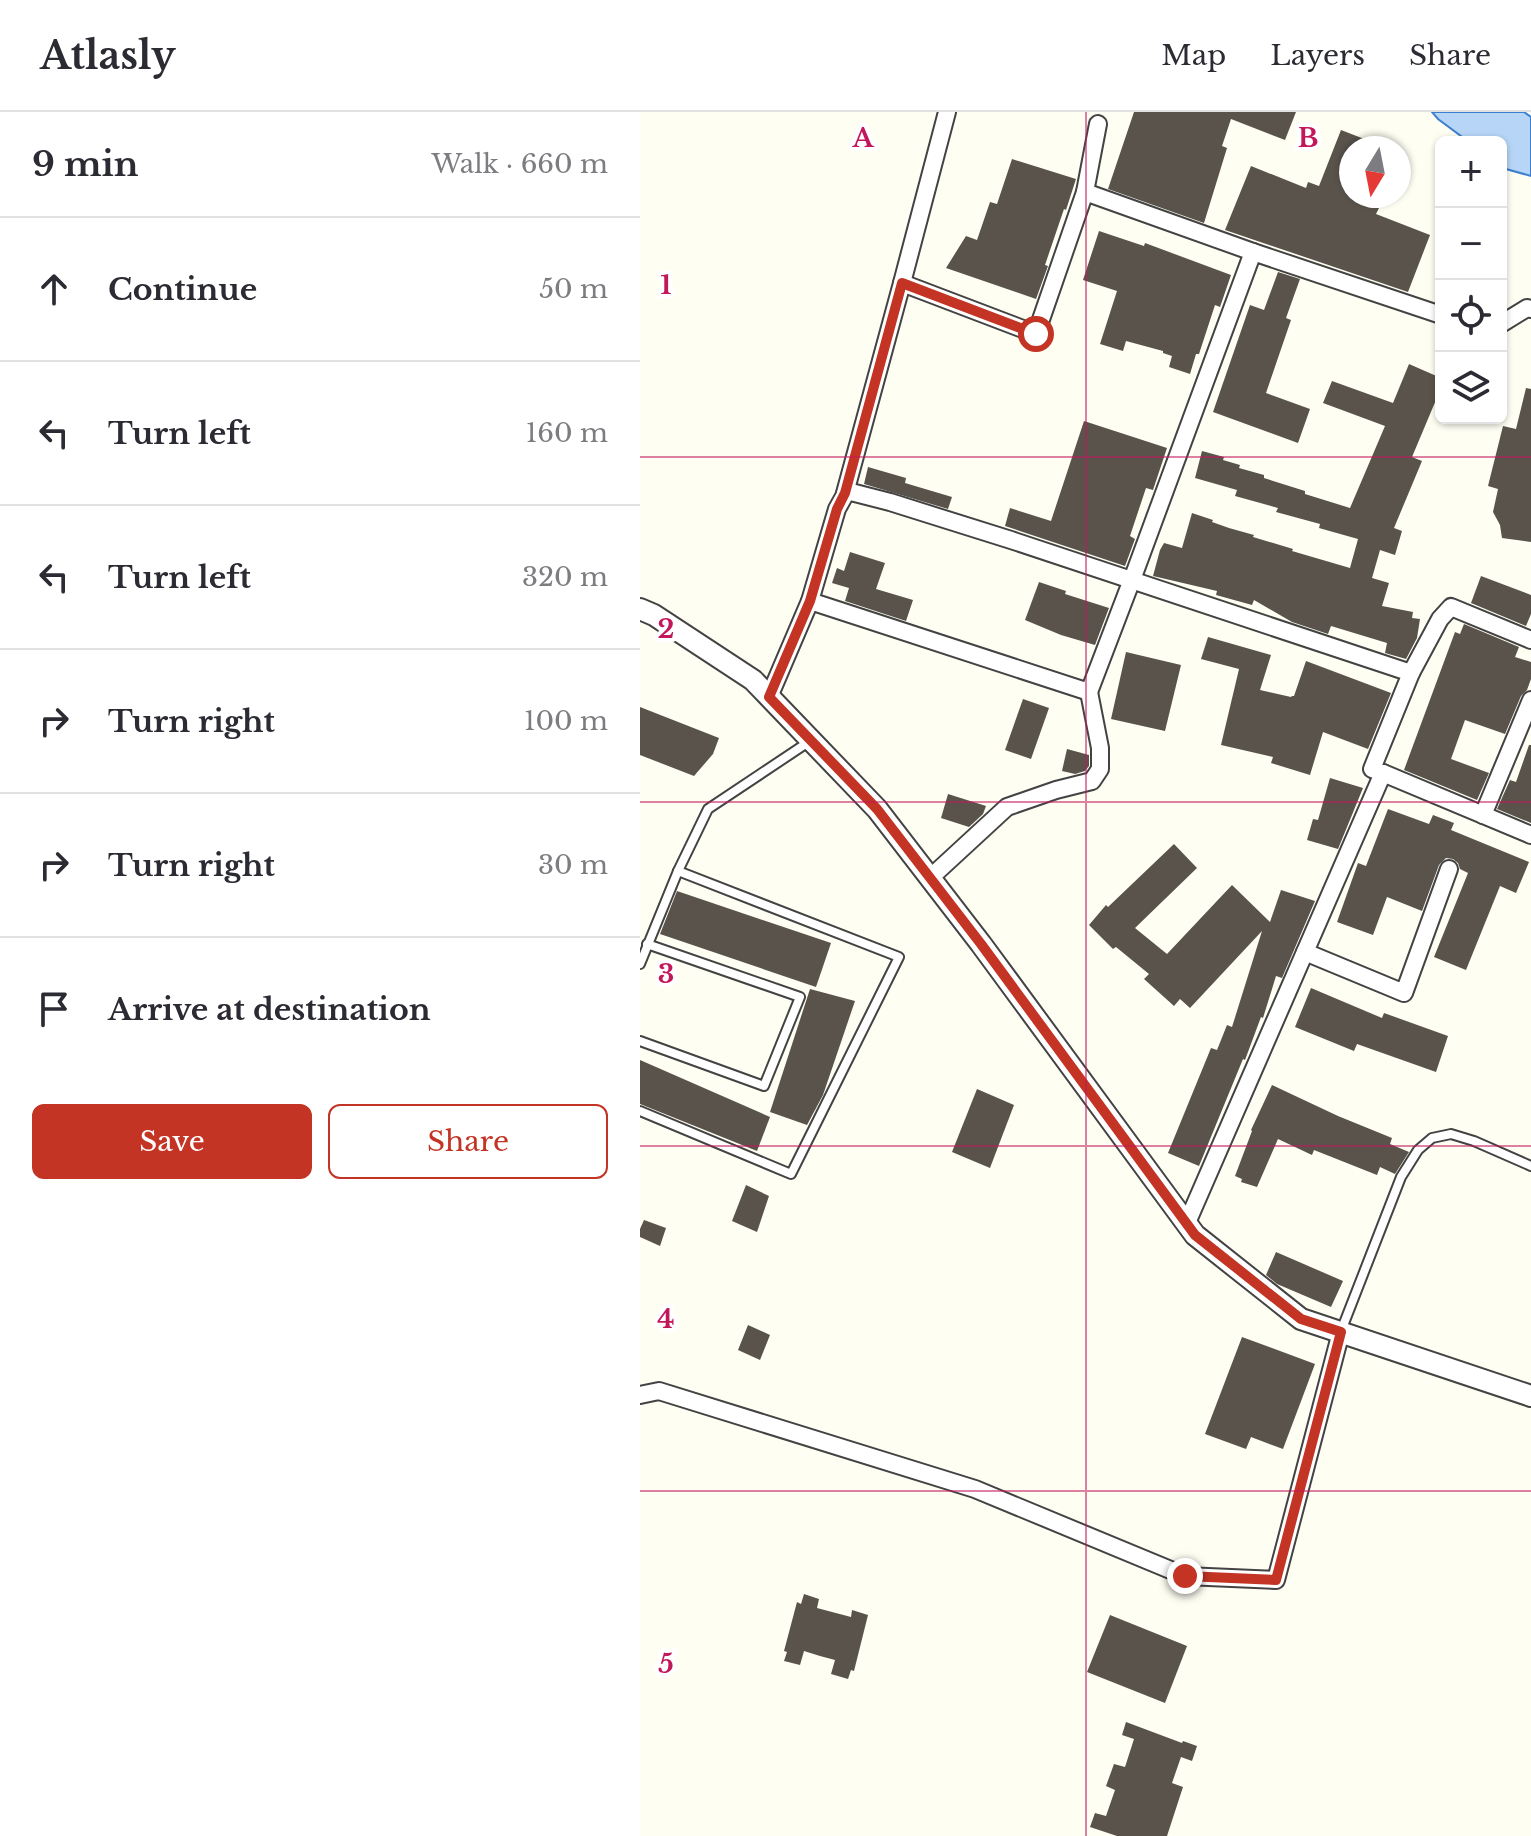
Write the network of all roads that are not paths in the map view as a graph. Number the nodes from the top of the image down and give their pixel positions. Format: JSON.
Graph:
{"nodes":[{"id":1,"x":947,"y":112,"type":"edge"},
{"id":2,"x":1098,"y":124,"type":"dead end"},
{"id":3,"x":1085,"y":192,"type":"junction"},
{"id":4,"x":1253,"y":252,"type":"junction"},
{"id":5,"x":902,"y":283,"type":"junction"},
{"id":6,"x":1531,"y":309,"type":"edge"},
{"id":7,"x":1435,"y":313,"type":"edge"},
{"id":8,"x":1507,"y":320,"type":"edge"},
{"id":9,"x":845,"y":493,"type":"junction"},
{"id":10,"x":1132,"y":579,"type":"junction"},
{"id":11,"x":810,"y":601,"type":"junction"},
{"id":12,"x":640,"y":609,"type":"edge"},
{"id":13,"x":1531,"y":640,"type":"edge"},
{"id":14,"x":1411,"y":673,"type":"junction"},
{"id":15,"x":1089,"y":692,"type":"junction"},
{"id":16,"x":769,"y":697,"type":"junction"},
{"id":17,"x":1531,"y":700,"type":"edge"},
{"id":18,"x":811,"y":740,"type":"junction"},
{"id":19,"x":1383,"y":773,"type":"junction"},
{"id":20,"x":1483,"y":815,"type":"junction"},
{"id":21,"x":1531,"y":835,"type":"edge"},
{"id":22,"x":1449,"y":869,"type":"dead end"},
{"id":23,"x":678,"y":871,"type":"junction"},
{"id":24,"x":930,"y":878,"type":"junction"},
{"id":25,"x":647,"y":944,"type":"junction"},
{"id":26,"x":1305,"y":952,"type":"junction"},
{"id":27,"x":640,"y":964,"type":"edge"},
{"id":28,"x":640,"y":1041,"type":"edge"},
{"id":29,"x":640,"y":1111,"type":"edge"},
{"id":30,"x":1531,"y":1166,"type":"edge"},
{"id":31,"x":1186,"y":1225,"type":"junction"},
{"id":32,"x":1341,"y":1332,"type":"junction"},
{"id":33,"x":640,"y":1395,"type":"edge"},
{"id":34,"x":1531,"y":1396,"type":"edge"}],
"edges":[{"from":1,"to":5,"type":"street"},
{"from":2,"to":3,"type":"street"},
{"from":3,"to":4,"type":"street"},
{"from":3,"to":5,"type":"street"},
{"from":4,"to":7,"type":"street"},
{"from":4,"to":10,"type":"street"},
{"from":5,"to":9,"type":"street"},
{"from":6,"to":8,"type":"street"},
{"from":9,"to":10,"type":"street"},
{"from":9,"to":11,"type":"street"},
{"from":10,"to":14,"type":"street"},
{"from":10,"to":15,"type":"street"},
{"from":11,"to":15,"type":"street"},
{"from":11,"to":16,"type":"street"},
{"from":12,"to":16,"type":"street"},
{"from":13,"to":14,"type":"street"},
{"from":14,"to":19,"type":"street"},
{"from":15,"to":24,"type":"street"},
{"from":16,"to":18,"type":"street"},
{"from":17,"to":20,"type":"street"},
{"from":18,"to":23,"type":"lane"},
{"from":18,"to":24,"type":"street"},
{"from":19,"to":20,"type":"street"},
{"from":19,"to":26,"type":"street"},
{"from":20,"to":21,"type":"street"},
{"from":22,"to":26,"type":"street"},
{"from":23,"to":25,"type":"lane"},
{"from":23,"to":29,"type":"lane"},
{"from":24,"to":31,"type":"street"},
{"from":25,"to":27,"type":"lane"},
{"from":25,"to":28,"type":"lane"},
{"from":26,"to":31,"type":"street"},
{"from":30,"to":32,"type":"lane"},
{"from":31,"to":32,"type":"street"},
{"from":32,"to":33,"type":"street"},
{"from":32,"to":34,"type":"street"}]}
